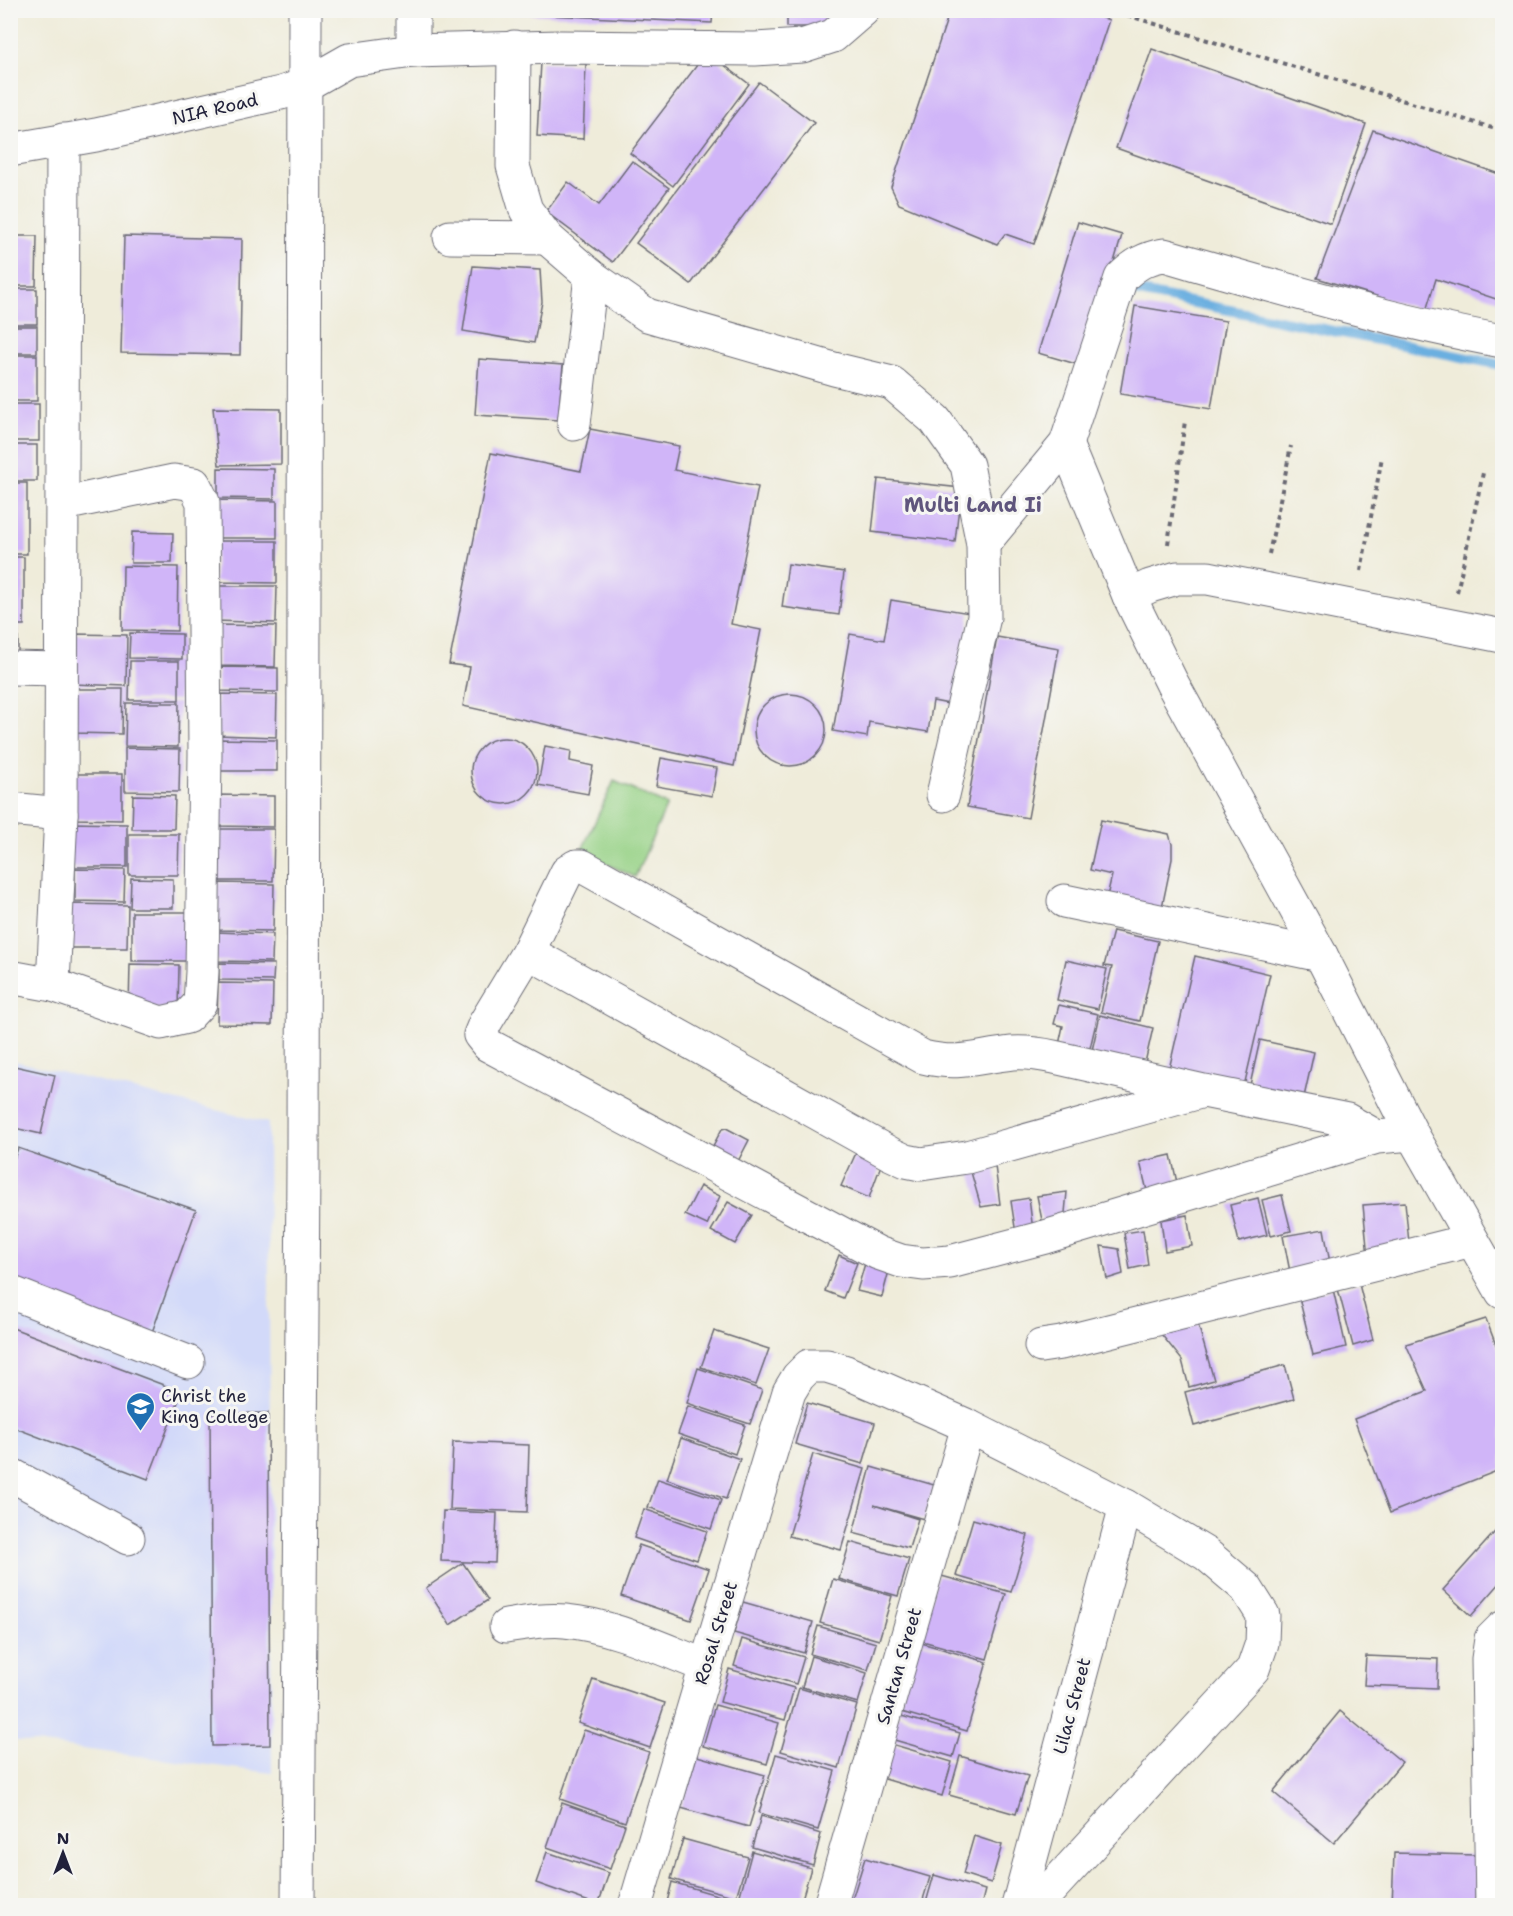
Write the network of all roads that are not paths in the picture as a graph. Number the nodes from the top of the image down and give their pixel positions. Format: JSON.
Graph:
{"nodes":[{"id":1,"x":305,"y":10,"type":"edge"},
{"id":2,"x":413,"y":10,"type":"edge"},
{"id":3,"x":863,"y":10,"type":"edge"},
{"id":4,"x":514,"y":47,"type":"junction"},
{"id":5,"x":413,"y":51,"type":"junction"},
{"id":6,"x":305,"y":85,"type":"junction"},
{"id":7,"x":63,"y":140,"type":"junction"},
{"id":8,"x":10,"y":150,"type":"edge"},
{"id":9,"x":450,"y":237,"type":"dead end"},
{"id":10,"x":547,"y":238,"type":"junction"},
{"id":11,"x":591,"y":276,"type":"junction"},
{"id":12,"x":1503,"y":340,"type":"edge"},
{"id":13,"x":574,"y":424,"type":"dead end"},
{"id":14,"x":1066,"y":444,"type":"junction"},
{"id":15,"x":63,"y":504,"type":"junction"},
{"id":16,"x":983,"y":544,"type":"junction"},
{"id":17,"x":1129,"y":596,"type":"junction"},
{"id":18,"x":1503,"y":636,"type":"edge"},
{"id":19,"x":10,"y":668,"type":"edge"},
{"id":20,"x":60,"y":669,"type":"junction"},
{"id":21,"x":942,"y":795,"type":"dead end"},
{"id":22,"x":10,"y":809,"type":"edge"},
{"id":23,"x":61,"y":814,"type":"junction"},
{"id":24,"x":1064,"y":901,"type":"dead end"},
{"id":25,"x":528,"y":952,"type":"junction"},
{"id":26,"x":1321,"y":955,"type":"junction"},
{"id":27,"x":10,"y":977,"type":"edge"},
{"id":28,"x":53,"y":985,"type":"junction"},
{"id":29,"x":1204,"y":1091,"type":"junction"},
{"id":30,"x":1412,"y":1134,"type":"junction"},
{"id":31,"x":1377,"y":1137,"type":"junction"},
{"id":32,"x":1472,"y":1240,"type":"junction"},
{"id":33,"x":10,"y":1292,"type":"edge"},
{"id":34,"x":1503,"y":1292,"type":"edge"},
{"id":35,"x":1041,"y":1346,"type":"dead end"},
{"id":36,"x":188,"y":1362,"type":"dead end"},
{"id":37,"x":968,"y":1426,"type":"junction"},
{"id":38,"x":10,"y":1474,"type":"edge"},
{"id":39,"x":1126,"y":1506,"type":"junction"},
{"id":40,"x":128,"y":1538,"type":"dead end"},
{"id":41,"x":506,"y":1626,"type":"dead end"},
{"id":42,"x":1503,"y":1628,"type":"edge"},
{"id":43,"x":706,"y":1666,"type":"junction"},
{"id":44,"x":298,"y":1905,"type":"edge"},
{"id":45,"x":635,"y":1905,"type":"edge"},
{"id":46,"x":830,"y":1905,"type":"edge"},
{"id":47,"x":1018,"y":1905,"type":"edge"},
{"id":48,"x":1035,"y":1905,"type":"edge"},
{"id":49,"x":1492,"y":1905,"type":"edge"}],
"edges":[{"from":1,"to":6,"type":"street"},
{"from":2,"to":5,"type":"street"},
{"from":3,"to":4,"type":"street","name":"NIA Road"},
{"from":4,"to":5,"type":"street","name":"NIA Road"},
{"from":4,"to":10,"type":"street"},
{"from":5,"to":6,"type":"street","name":"NIA Road"},
{"from":6,"to":7,"type":"street","name":"NIA Road"},
{"from":6,"to":44,"type":"street"},
{"from":7,"to":8,"type":"street","name":"NIA Road"},
{"from":7,"to":15,"type":"street"},
{"from":9,"to":10,"type":"street"},
{"from":10,"to":11,"type":"street"},
{"from":11,"to":13,"type":"street"},
{"from":11,"to":16,"type":"street"},
{"from":12,"to":14,"type":"street"},
{"from":14,"to":16,"type":"street"},
{"from":14,"to":17,"type":"street"},
{"from":15,"to":20,"type":"street"},
{"from":15,"to":28,"type":"street"},
{"from":16,"to":21,"type":"street"},
{"from":17,"to":18,"type":"street"},
{"from":17,"to":26,"type":"street"},
{"from":19,"to":20,"type":"street"},
{"from":20,"to":23,"type":"street"},
{"from":22,"to":23,"type":"street"},
{"from":23,"to":28,"type":"street"},
{"from":24,"to":26,"type":"street"},
{"from":25,"to":29,"type":"street"},
{"from":25,"to":29,"type":"street"},
{"from":25,"to":31,"type":"street"},
{"from":26,"to":30,"type":"street"},
{"from":27,"to":28,"type":"street"},
{"from":29,"to":31,"type":"street"},
{"from":30,"to":31,"type":"street"},
{"from":30,"to":32,"type":"street"},
{"from":32,"to":34,"type":"street"},
{"from":32,"to":35,"type":"street"},
{"from":33,"to":36,"type":"street"},
{"from":37,"to":39,"type":"street"},
{"from":37,"to":43,"type":"street","name":"Rosal Street"},
{"from":37,"to":46,"type":"street","name":"Santan Street"},
{"from":38,"to":40,"type":"street"},
{"from":39,"to":47,"type":"street","name":"Lilac Street"},
{"from":39,"to":48,"type":"street"},
{"from":41,"to":43,"type":"street"},
{"from":42,"to":49,"type":"street"},
{"from":43,"to":45,"type":"street","name":"Rosal Street"}]}
